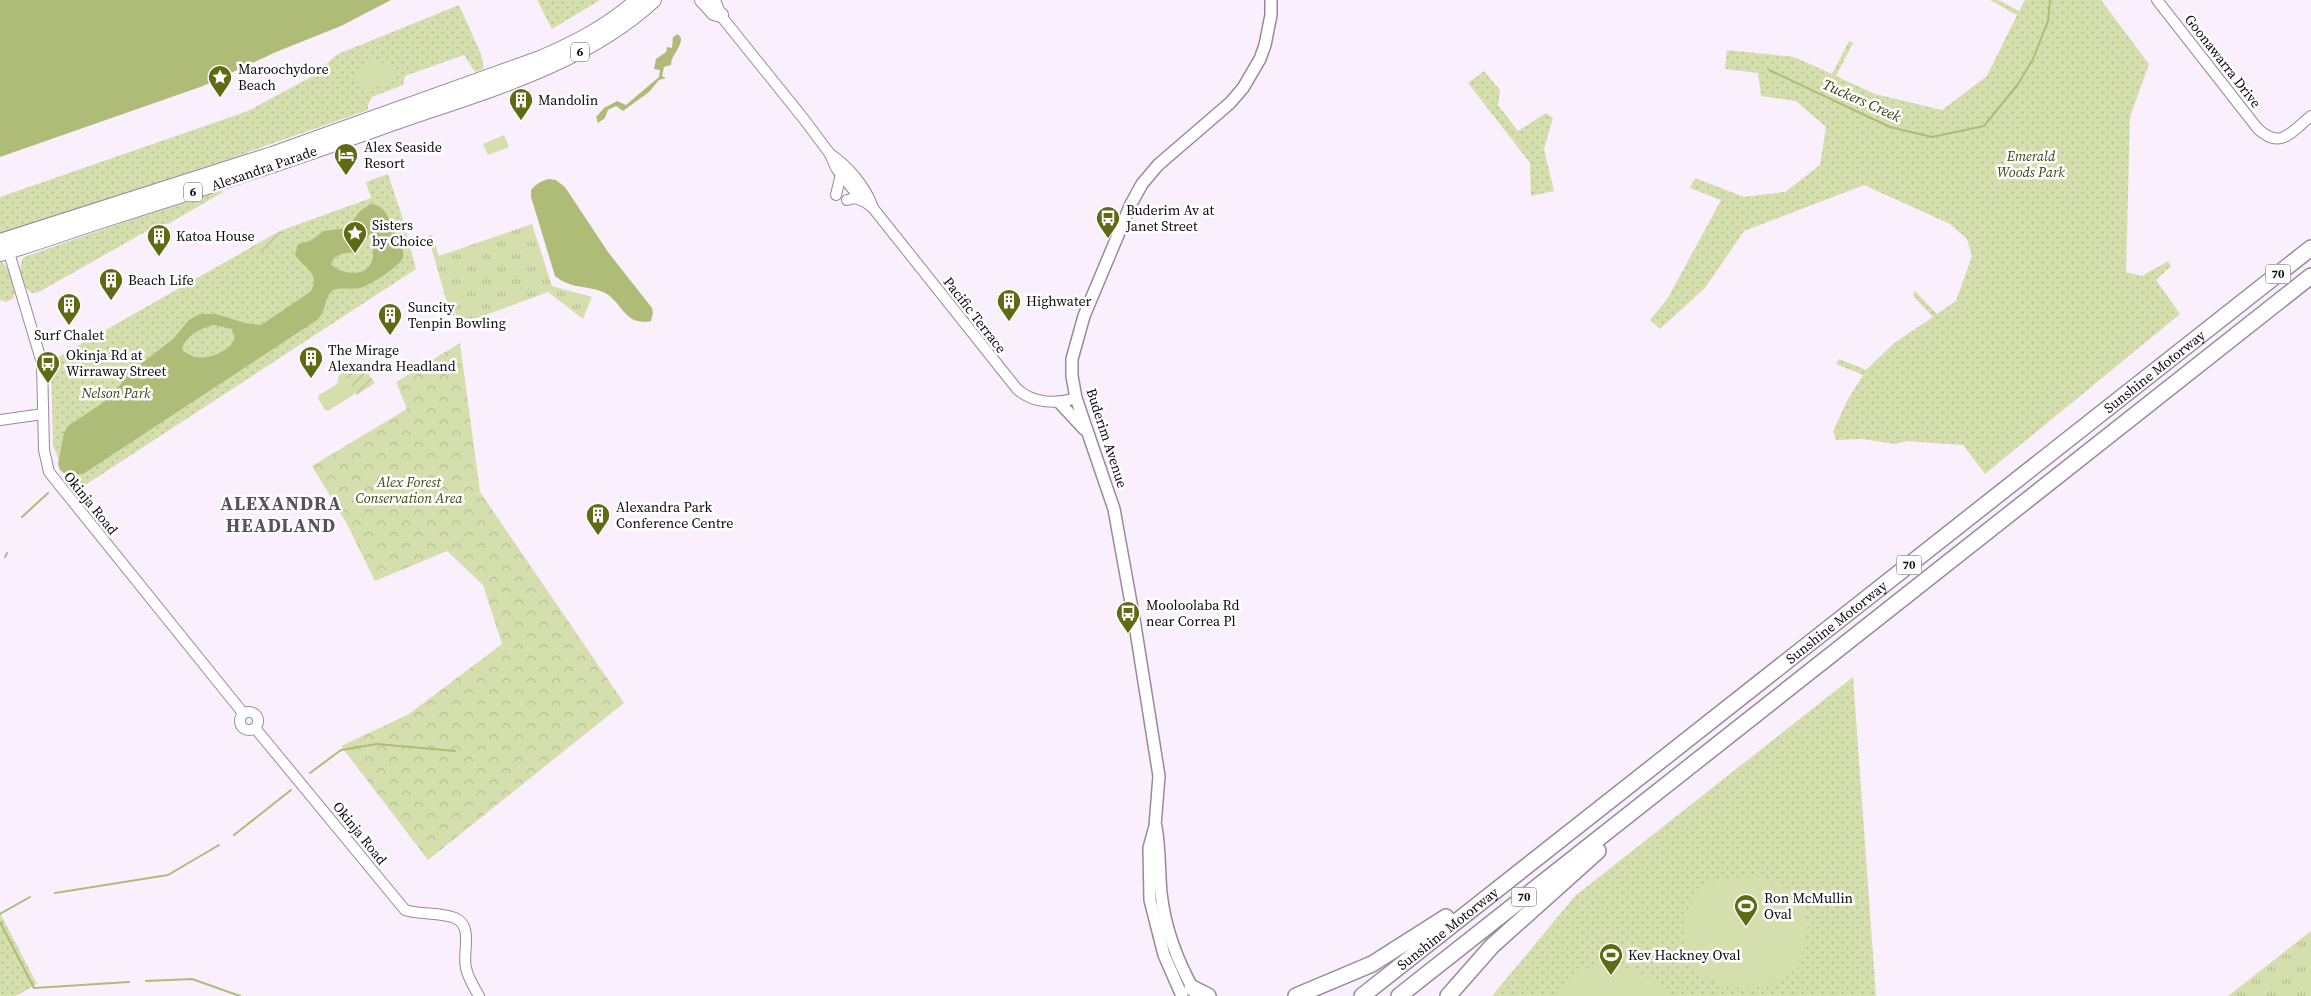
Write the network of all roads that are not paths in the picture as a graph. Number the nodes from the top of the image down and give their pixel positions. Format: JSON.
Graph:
{"nodes":[{"id":1,"x":637,"y":0,"type":"edge"},
{"id":2,"x":654,"y":0,"type":"edge"},
{"id":3,"x":702,"y":0,"type":"edge"},
{"id":4,"x":707,"y":0,"type":"edge"},
{"id":5,"x":715,"y":0,"type":"edge"},
{"id":6,"x":1271,"y":0,"type":"edge"},
{"id":7,"x":2157,"y":0,"type":"edge"},
{"id":8,"x":721,"y":15,"type":"junction"},
{"id":9,"x":2311,"y":116,"type":"edge"},
{"id":10,"x":830,"y":154,"type":"junction"},
{"id":11,"x":841,"y":174,"type":"junction"},
{"id":12,"x":836,"y":195,"type":"dead end"},
{"id":13,"x":847,"y":200,"type":"dead end"},
{"id":14,"x":868,"y":205,"type":"junction"},
{"id":15,"x":3,"y":246,"type":"edge"},
{"id":16,"x":2311,"y":248,"type":"edge"},
{"id":17,"x":2311,"y":276,"type":"edge"},
{"id":18,"x":1076,"y":398,"type":"junction"},
{"id":19,"x":1059,"y":402,"type":"junction"},
{"id":20,"x":43,"y":414,"type":"junction"},
{"id":21,"x":0,"y":420,"type":"edge"},
{"id":22,"x":1087,"y":432,"type":"junction"},
{"id":23,"x":1649,"y":799,"type":"junction"},
{"id":24,"x":1572,"y":830,"type":"junction"},
{"id":25,"x":1190,"y":993,"type":"edge"},
{"id":26,"x":479,"y":996,"type":"edge"},
{"id":27,"x":1208,"y":996,"type":"edge"},
{"id":28,"x":1296,"y":996,"type":"edge"},
{"id":29,"x":1362,"y":996,"type":"edge"},
{"id":30,"x":1399,"y":996,"type":"edge"},
{"id":31,"x":1448,"y":996,"type":"edge"}],
"edges":[{"from":1,"to":15,"type":"main road","name":"Alexandra Parade","number":"6"},
{"from":2,"to":15,"type":"main road","name":"Alexandra Parade","number":"6"},
{"from":3,"to":8,"type":"main road"},
{"from":4,"to":8,"type":"street","name":"Pacific Terrace"},
{"from":5,"to":8,"type":"street","name":"Pacific Terrace"},
{"from":6,"to":18,"type":"main road","name":"Buderim Avenue"},
{"from":7,"to":9,"type":"street","name":"Goonawarra Drive"},
{"from":8,"to":10,"type":"street","name":"Pacific Terrace"},
{"from":10,"to":11,"type":"street","name":"Pacific Terrace"},
{"from":10,"to":14,"type":"street","name":"Pacific Terrace"},
{"from":11,"to":12,"type":"street"},
{"from":11,"to":14,"type":"street","name":"Pacific Terrace"},
{"from":13,"to":14,"type":"street"},
{"from":14,"to":19,"type":"street","name":"Pacific Terrace"},
{"from":15,"to":20,"type":"street","name":"Okinja Road"},
{"from":16,"to":24,"type":"highway","name":"Sunshine Motorway","number":"70"},
{"from":17,"to":23,"type":"highway","name":"Sunshine Motorway","number":"70"},
{"from":18,"to":19,"type":"street","name":"Pacific Terrace"},
{"from":18,"to":22,"type":"main road","name":"Buderim Avenue"},
{"from":19,"to":22,"type":"main road"},
{"from":20,"to":21,"type":"street"},
{"from":20,"to":26,"type":"street","name":"Okinja Road"},
{"from":22,"to":25,"type":"main road","name":"Buderim Avenue"},
{"from":23,"to":30,"type":"highway","name":"Sunshine Motorway","number":"70"},
{"from":23,"to":31,"type":"highway"},
{"from":24,"to":28,"type":"highway"},
{"from":24,"to":29,"type":"highway","name":"Sunshine Motorway","number":"70"},
{"from":25,"to":27,"type":"highway"}]}
